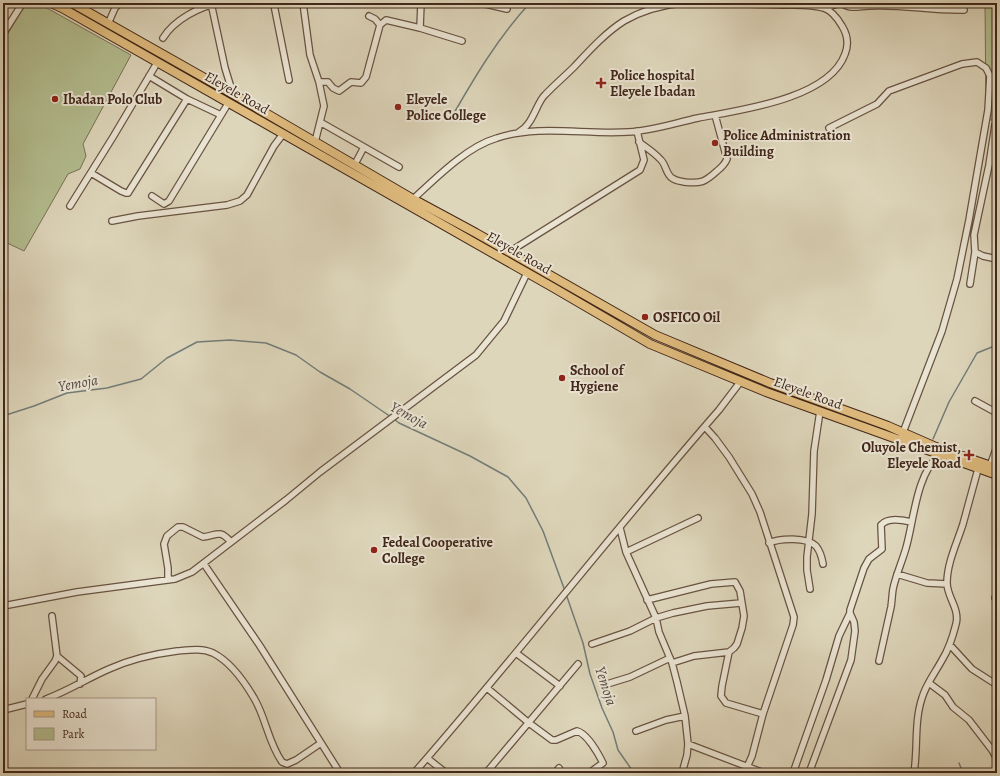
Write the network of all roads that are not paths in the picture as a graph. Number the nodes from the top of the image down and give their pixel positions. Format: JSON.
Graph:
{"nodes":[{"id":1,"x":22,"y":3,"type":"edge"},
{"id":2,"x":51,"y":3,"type":"edge"},
{"id":3,"x":72,"y":3,"type":"edge"},
{"id":4,"x":120,"y":3,"type":"edge"},
{"id":5,"x":220,"y":3,"type":"edge"},
{"id":6,"x":272,"y":3,"type":"edge"},
{"id":7,"x":303,"y":3,"type":"edge"},
{"id":8,"x":421,"y":3,"type":"edge"},
{"id":9,"x":482,"y":3,"type":"edge"},
{"id":10,"x":682,"y":3,"type":"edge"},
{"id":11,"x":715,"y":3,"type":"edge"},
{"id":12,"x":842,"y":3,"type":"edge"},
{"id":13,"x":211,"y":4,"type":"edge"},
{"id":14,"x":823,"y":8,"type":"junction"},
{"id":15,"x":507,"y":10,"type":"dead end"},
{"id":16,"x":964,"y":10,"type":"dead end"},
{"id":17,"x":370,"y":16,"type":"dead end"},
{"id":18,"x":108,"y":24,"type":"junction"},
{"id":19,"x":380,"y":25,"type":"junction"},
{"id":20,"x":420,"y":28,"type":"junction"},
{"id":21,"x":3,"y":34,"type":"edge"},
{"id":22,"x":163,"y":38,"type":"dead end"},
{"id":23,"x":462,"y":41,"type":"dead end"},
{"id":24,"x":157,"y":63,"type":"junction"},
{"id":25,"x":149,"y":76,"type":"junction"},
{"id":26,"x":289,"y":80,"type":"dead end"},
{"id":27,"x":319,"y":82,"type":"junction"},
{"id":28,"x":233,"y":94,"type":"junction"},
{"id":29,"x":187,"y":99,"type":"junction"},
{"id":30,"x":229,"y":102,"type":"junction"},
{"id":31,"x":221,"y":115,"type":"junction"},
{"id":32,"x":715,"y":115,"type":"junction"},
{"id":33,"x":320,"y":122,"type":"junction"},
{"id":34,"x":996,"y":126,"type":"edge"},
{"id":35,"x":829,"y":128,"type":"dead end"},
{"id":36,"x":636,"y":132,"type":"junction"},
{"id":37,"x":283,"y":134,"type":"junction"},
{"id":38,"x":518,"y":134,"type":"junction"},
{"id":39,"x":983,"y":136,"type":"junction"},
{"id":40,"x":315,"y":142,"type":"junction"},
{"id":41,"x":639,"y":142,"type":"junction"},
{"id":42,"x":364,"y":147,"type":"junction"},
{"id":43,"x":355,"y":164,"type":"junction"},
{"id":44,"x":399,"y":167,"type":"dead end"},
{"id":45,"x":91,"y":172,"type":"junction"},
{"id":46,"x":152,"y":196,"type":"dead end"},
{"id":47,"x":410,"y":202,"type":"junction"},
{"id":48,"x":70,"y":206,"type":"dead end"},
{"id":49,"x":112,"y":221,"type":"dead end"},
{"id":50,"x":509,"y":252,"type":"junction"},
{"id":51,"x":974,"y":252,"type":"junction"},
{"id":52,"x":997,"y":258,"type":"edge"},
{"id":53,"x":527,"y":273,"type":"junction"},
{"id":54,"x":970,"y":284,"type":"dead end"},
{"id":55,"x":655,"y":336,"type":"junction"},
{"id":56,"x":650,"y":344,"type":"junction"},
{"id":57,"x":741,"y":381,"type":"junction"},
{"id":58,"x":974,"y":401,"type":"dead end"},
{"id":59,"x":820,"y":411,"type":"junction"},
{"id":60,"x":997,"y":413,"type":"edge"},
{"id":61,"x":704,"y":427,"type":"junction"},
{"id":62,"x":905,"y":438,"type":"junction"},
{"id":63,"x":997,"y":446,"type":"edge"},
{"id":64,"x":936,"y":452,"type":"junction"},
{"id":65,"x":993,"y":467,"type":"edge"},
{"id":66,"x":978,"y":468,"type":"junction"},
{"id":67,"x":997,"y":475,"type":"edge"},
{"id":68,"x":698,"y":518,"type":"dead end"},
{"id":69,"x":911,"y":522,"type":"junction"},
{"id":70,"x":620,"y":528,"type":"junction"},
{"id":71,"x":231,"y":542,"type":"junction"},
{"id":72,"x":810,"y":542,"type":"junction"},
{"id":73,"x":769,"y":543,"type":"junction"},
{"id":74,"x":626,"y":552,"type":"junction"},
{"id":75,"x":204,"y":564,"type":"junction"},
{"id":76,"x":823,"y":564,"type":"dead end"},
{"id":77,"x":897,"y":574,"type":"junction"},
{"id":78,"x":168,"y":580,"type":"junction"},
{"id":79,"x":947,"y":584,"type":"junction"},
{"id":80,"x":810,"y":589,"type":"dead end"},
{"id":81,"x":997,"y":592,"type":"edge"},
{"id":82,"x":647,"y":600,"type":"junction"},
{"id":83,"x":997,"y":602,"type":"edge"},
{"id":84,"x":741,"y":603,"type":"junction"},
{"id":85,"x":3,"y":606,"type":"edge"},
{"id":86,"x":850,"y":613,"type":"junction"},
{"id":87,"x":52,"y":616,"type":"dead end"},
{"id":88,"x":656,"y":618,"type":"junction"},
{"id":89,"x":592,"y":644,"type":"dead end"},
{"id":90,"x":950,"y":645,"type":"junction"},
{"id":91,"x":729,"y":652,"type":"junction"},
{"id":92,"x":516,"y":653,"type":"junction"},
{"id":93,"x":57,"y":656,"type":"junction"},
{"id":94,"x":671,"y":661,"type":"junction"},
{"id":95,"x":879,"y":661,"type":"dead end"},
{"id":96,"x":578,"y":664,"type":"dead end"},
{"id":97,"x":929,"y":683,"type":"junction"},
{"id":98,"x":80,"y":684,"type":"junction"},
{"id":99,"x":997,"y":685,"type":"edge"},
{"id":100,"x":560,"y":686,"type":"junction"},
{"id":101,"x":604,"y":686,"type":"dead end"},
{"id":102,"x":487,"y":688,"type":"junction"},
{"id":103,"x":32,"y":698,"type":"edge"},
{"id":104,"x":48,"y":698,"type":"edge"},
{"id":105,"x":26,"y":704,"type":"edge"},
{"id":106,"x":3,"y":710,"type":"edge"},
{"id":107,"x":763,"y":714,"type":"junction"},
{"id":108,"x":685,"y":716,"type":"junction"},
{"id":109,"x":529,"y":723,"type":"junction"},
{"id":110,"x":636,"y":731,"type":"dead end"},
{"id":111,"x":321,"y":743,"type":"junction"},
{"id":112,"x":688,"y":744,"type":"junction"},
{"id":113,"x":427,"y":758,"type":"junction"},
{"id":114,"x":997,"y":759,"type":"edge"},
{"id":115,"x":746,"y":767,"type":"junction"},
{"id":116,"x":340,"y":773,"type":"edge"},
{"id":117,"x":414,"y":773,"type":"edge"},
{"id":118,"x":446,"y":773,"type":"edge"},
{"id":119,"x":486,"y":773,"type":"edge"},
{"id":120,"x":589,"y":773,"type":"edge"},
{"id":121,"x":682,"y":773,"type":"edge"},
{"id":122,"x":764,"y":773,"type":"edge"},
{"id":123,"x":792,"y":773,"type":"edge"},
{"id":124,"x":809,"y":773,"type":"edge"},
{"id":125,"x":914,"y":773,"type":"edge"}],
"edges":[{"from":1,"to":21,"type":"street"},
{"from":2,"to":24,"type":"main road","name":"Eleyele Road"},
{"from":3,"to":18,"type":"main road","name":"Eleyele Road"},
{"from":4,"to":18,"type":"street"},
{"from":5,"to":13,"type":"street"},
{"from":6,"to":26,"type":"street"},
{"from":7,"to":27,"type":"street"},
{"from":8,"to":20,"type":"street"},
{"from":9,"to":15,"type":"street"},
{"from":10,"to":38,"type":"street"},
{"from":11,"to":14,"type":"street"},
{"from":12,"to":14,"type":"street"},
{"from":12,"to":16,"type":"street"},
{"from":13,"to":22,"type":"street"},
{"from":13,"to":28,"type":"street"},
{"from":14,"to":32,"type":"street"},
{"from":17,"to":19,"type":"street"},
{"from":18,"to":28,"type":"main road","name":"Eleyele Road"},
{"from":19,"to":20,"type":"street"},
{"from":19,"to":27,"type":"street"},
{"from":20,"to":23,"type":"street"},
{"from":24,"to":25,"type":"street"},
{"from":24,"to":30,"type":"main road","name":"Eleyele Road"},
{"from":25,"to":29,"type":"street"},
{"from":25,"to":45,"type":"street"},
{"from":27,"to":33,"type":"street"},
{"from":28,"to":40,"type":"main road","name":"Eleyele Road"},
{"from":29,"to":31,"type":"street"},
{"from":29,"to":45,"type":"street"},
{"from":30,"to":31,"type":"street"},
{"from":30,"to":37,"type":"main road","name":"Eleyele Road"},
{"from":31,"to":46,"type":"street"},
{"from":32,"to":36,"type":"street"},
{"from":32,"to":41,"type":"street"},
{"from":33,"to":40,"type":"street"},
{"from":33,"to":42,"type":"street"},
{"from":34,"to":39,"type":"street"},
{"from":34,"to":51,"type":"street"},
{"from":35,"to":39,"type":"street"},
{"from":36,"to":38,"type":"street"},
{"from":36,"to":41,"type":"street"},
{"from":37,"to":47,"type":"main road","name":"Eleyele Road"},
{"from":37,"to":49,"type":"street"},
{"from":38,"to":47,"type":"street"},
{"from":39,"to":62,"type":"street"},
{"from":40,"to":43,"type":"main road","name":"Eleyele Road"},
{"from":41,"to":50,"type":"street"},
{"from":42,"to":43,"type":"street"},
{"from":42,"to":44,"type":"street"},
{"from":43,"to":47,"type":"main road","name":"Eleyele Road"},
{"from":45,"to":48,"type":"street"},
{"from":47,"to":50,"type":"main road","name":"Eleyele Road"},
{"from":47,"to":53,"type":"main road","name":"Eleyele Road"},
{"from":50,"to":55,"type":"main road","name":"Eleyele Road"},
{"from":51,"to":52,"type":"street"},
{"from":51,"to":54,"type":"street"},
{"from":53,"to":56,"type":"main road","name":"Eleyele Road"},
{"from":53,"to":71,"type":"street"},
{"from":55,"to":56,"type":"main road"},
{"from":55,"to":62,"type":"main road","name":"Eleyele Road"},
{"from":56,"to":57,"type":"main road","name":"Eleyele Road"},
{"from":57,"to":59,"type":"main road","name":"Eleyele Road"},
{"from":57,"to":61,"type":"street"},
{"from":58,"to":60,"type":"street"},
{"from":59,"to":62,"type":"main road","name":"Eleyele Road"},
{"from":59,"to":72,"type":"street"},
{"from":61,"to":70,"type":"street"},
{"from":61,"to":73,"type":"street"},
{"from":62,"to":64,"type":"main road","name":"Eleyele Road"},
{"from":63,"to":65,"type":"street"},
{"from":64,"to":65,"type":"main road","name":"Eleyele Road"},
{"from":64,"to":66,"type":"main road","name":"Eleyele Road"},
{"from":64,"to":69,"type":"street"},
{"from":66,"to":67,"type":"main road","name":"Eleyele Road"},
{"from":66,"to":79,"type":"street"},
{"from":68,"to":74,"type":"street"},
{"from":69,"to":77,"type":"street"},
{"from":69,"to":86,"type":"street"},
{"from":70,"to":74,"type":"street"},
{"from":70,"to":92,"type":"street"},
{"from":71,"to":75,"type":"street"},
{"from":71,"to":78,"type":"street"},
{"from":72,"to":73,"type":"street"},
{"from":72,"to":76,"type":"street"},
{"from":72,"to":80,"type":"street"},
{"from":73,"to":107,"type":"street"},
{"from":74,"to":82,"type":"street"},
{"from":75,"to":78,"type":"street"},
{"from":75,"to":111,"type":"street"},
{"from":77,"to":79,"type":"street"},
{"from":77,"to":95,"type":"street"},
{"from":78,"to":85,"type":"street"},
{"from":79,"to":90,"type":"street"},
{"from":81,"to":83,"type":"street"},
{"from":82,"to":84,"type":"street"},
{"from":82,"to":88,"type":"street"},
{"from":84,"to":88,"type":"street"},
{"from":84,"to":91,"type":"street"},
{"from":86,"to":123,"type":"street"},
{"from":86,"to":124,"type":"street"},
{"from":87,"to":93,"type":"street"},
{"from":88,"to":89,"type":"street"},
{"from":88,"to":94,"type":"street"},
{"from":90,"to":97,"type":"street"},
{"from":90,"to":99,"type":"street"},
{"from":91,"to":94,"type":"street"},
{"from":91,"to":107,"type":"street"},
{"from":92,"to":100,"type":"street"},
{"from":92,"to":102,"type":"street"},
{"from":93,"to":98,"type":"street"},
{"from":93,"to":103,"type":"street"},
{"from":94,"to":101,"type":"street"},
{"from":94,"to":108,"type":"street"},
{"from":96,"to":100,"type":"street"},
{"from":97,"to":114,"type":"street"},
{"from":97,"to":125,"type":"street"},
{"from":98,"to":104,"type":"street"},
{"from":98,"to":111,"type":"street"},
{"from":100,"to":109,"type":"street"},
{"from":102,"to":109,"type":"street"},
{"from":102,"to":113,"type":"street"},
{"from":105,"to":106,"type":"street"},
{"from":107,"to":115,"type":"street"},
{"from":108,"to":110,"type":"street"},
{"from":108,"to":112,"type":"street"},
{"from":109,"to":119,"type":"street"},
{"from":109,"to":120,"type":"street"},
{"from":111,"to":116,"type":"street"},
{"from":112,"to":115,"type":"street"},
{"from":112,"to":121,"type":"street"},
{"from":113,"to":117,"type":"street"},
{"from":113,"to":118,"type":"street"},
{"from":115,"to":122,"type":"street"}]}
